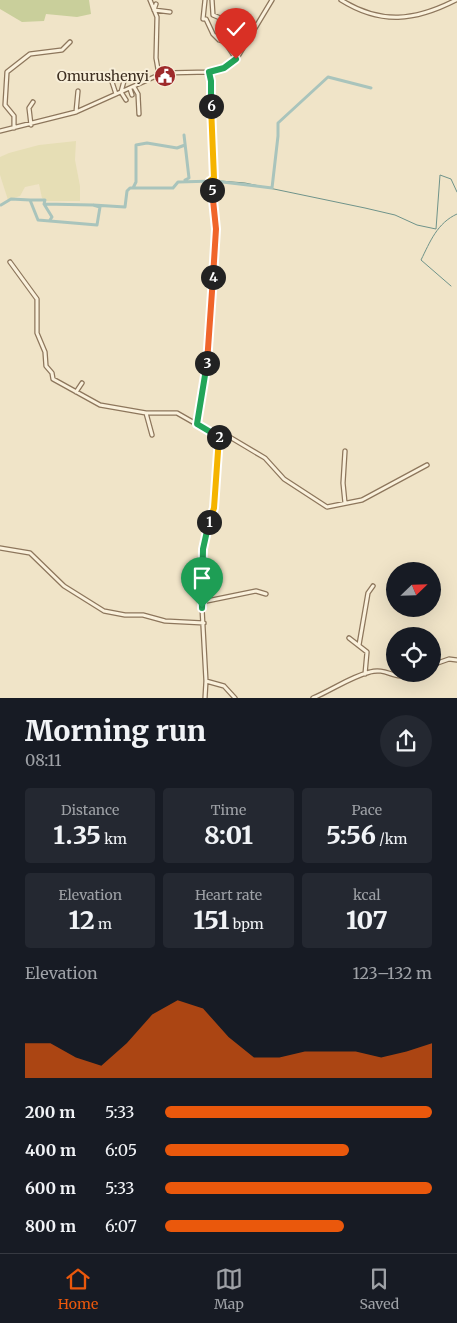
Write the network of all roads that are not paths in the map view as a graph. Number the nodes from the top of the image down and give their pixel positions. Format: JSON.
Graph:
{"nodes":[{"id":1,"x":150,"y":0,"type":"edge"},
{"id":2,"x":205,"y":0,"type":"edge"},
{"id":3,"x":212,"y":0,"type":"edge"},
{"id":4,"x":272,"y":0,"type":"edge"},
{"id":5,"x":341,"y":0,"type":"edge"},
{"id":6,"x":456,"y":0,"type":"edge"},
{"id":7,"x":156,"y":4,"type":"dead end"},
{"id":8,"x":154,"y":10,"type":"junction"},
{"id":9,"x":170,"y":12,"type":"dead end"},
{"id":10,"x":250,"y":38,"type":"junction"},
{"id":11,"x":70,"y":42,"type":"dead end"},
{"id":12,"x":236,"y":59,"type":"junction"},
{"id":13,"x":209,"y":72,"type":"junction"},
{"id":14,"x":160,"y":75,"type":"junction"},
{"id":15,"x":110,"y":76,"type":"dead end"},
{"id":16,"x":122,"y":76,"type":"dead end"},
{"id":17,"x":132,"y":88,"type":"junction"},
{"id":18,"x":78,"y":91,"type":"dead end"},
{"id":19,"x":121,"y":92,"type":"junction"},
{"id":20,"x":116,"y":94,"type":"junction"},
{"id":21,"x":132,"y":94,"type":"dead end"},
{"id":22,"x":126,"y":100,"type":"dead end"},
{"id":23,"x":33,"y":102,"type":"dead end"},
{"id":24,"x":76,"y":112,"type":"junction"},
{"id":25,"x":139,"y":114,"type":"dead end"},
{"id":26,"x":31,"y":125,"type":"junction"},
{"id":27,"x":14,"y":128,"type":"junction"},
{"id":28,"x":0,"y":131,"type":"edge"},
{"id":29,"x":10,"y":262,"type":"dead end"},
{"id":30,"x":82,"y":383,"type":"dead end"},
{"id":31,"x":76,"y":392,"type":"junction"},
{"id":32,"x":146,"y":413,"type":"junction"},
{"id":33,"x":197,"y":424,"type":"junction"},
{"id":34,"x":152,"y":435,"type":"dead end"},
{"id":35,"x":219,"y":437,"type":"junction"},
{"id":36,"x":345,"y":451,"type":"dead end"},
{"id":37,"x":426,"y":465,"type":"dead end"},
{"id":38,"x":345,"y":503,"type":"junction"},
{"id":39,"x":0,"y":548,"type":"edge"},
{"id":40,"x":373,"y":586,"type":"dead end"},
{"id":41,"x":266,"y":594,"type":"dead end"},
{"id":42,"x":202,"y":602,"type":"junction"},
{"id":43,"x":204,"y":623,"type":"junction"},
{"id":44,"x":348,"y":638,"type":"dead end"},
{"id":45,"x":359,"y":645,"type":"junction"},
{"id":46,"x":457,"y":660,"type":"edge"},
{"id":47,"x":441,"y":662,"type":"edge"},
{"id":48,"x":386,"y":672,"type":"edge"},
{"id":49,"x":365,"y":674,"type":"junction"},
{"id":50,"x":206,"y":681,"type":"junction"},
{"id":51,"x":205,"y":698,"type":"edge"},
{"id":52,"x":235,"y":698,"type":"edge"},
{"id":53,"x":313,"y":698,"type":"edge"}],
"edges":[{"from":1,"to":8,"type":"street"},
{"from":2,"to":12,"type":"street"},
{"from":3,"to":10,"type":"street"},
{"from":4,"to":10,"type":"street"},
{"from":5,"to":6,"type":"street"},
{"from":7,"to":8,"type":"street"},
{"from":8,"to":9,"type":"street"},
{"from":8,"to":14,"type":"street"},
{"from":10,"to":12,"type":"street"},
{"from":11,"to":27,"type":"street"},
{"from":12,"to":13,"type":"street"},
{"from":13,"to":14,"type":"street"},
{"from":13,"to":33,"type":"street"},
{"from":14,"to":17,"type":"street"},
{"from":15,"to":20,"type":"street"},
{"from":16,"to":19,"type":"street"},
{"from":17,"to":19,"type":"street"},
{"from":17,"to":21,"type":"street"},
{"from":17,"to":25,"type":"street"},
{"from":18,"to":24,"type":"street"},
{"from":19,"to":20,"type":"street"},
{"from":19,"to":22,"type":"street"},
{"from":20,"to":24,"type":"street"},
{"from":23,"to":26,"type":"street"},
{"from":24,"to":26,"type":"street"},
{"from":26,"to":27,"type":"street"},
{"from":27,"to":28,"type":"street"},
{"from":29,"to":31,"type":"street"},
{"from":30,"to":31,"type":"street"},
{"from":31,"to":32,"type":"street"},
{"from":32,"to":33,"type":"street"},
{"from":32,"to":34,"type":"street"},
{"from":33,"to":35,"type":"street"},
{"from":35,"to":38,"type":"street"},
{"from":35,"to":42,"type":"street"},
{"from":36,"to":38,"type":"street"},
{"from":37,"to":38,"type":"street"},
{"from":39,"to":43,"type":"street"},
{"from":40,"to":45,"type":"street"},
{"from":41,"to":42,"type":"street"},
{"from":42,"to":43,"type":"street"},
{"from":43,"to":50,"type":"street"},
{"from":44,"to":45,"type":"street"},
{"from":45,"to":49,"type":"street"},
{"from":46,"to":47,"type":"street"},
{"from":48,"to":49,"type":"street"},
{"from":49,"to":53,"type":"street"},
{"from":50,"to":51,"type":"street"},
{"from":50,"to":52,"type":"street"}]}
